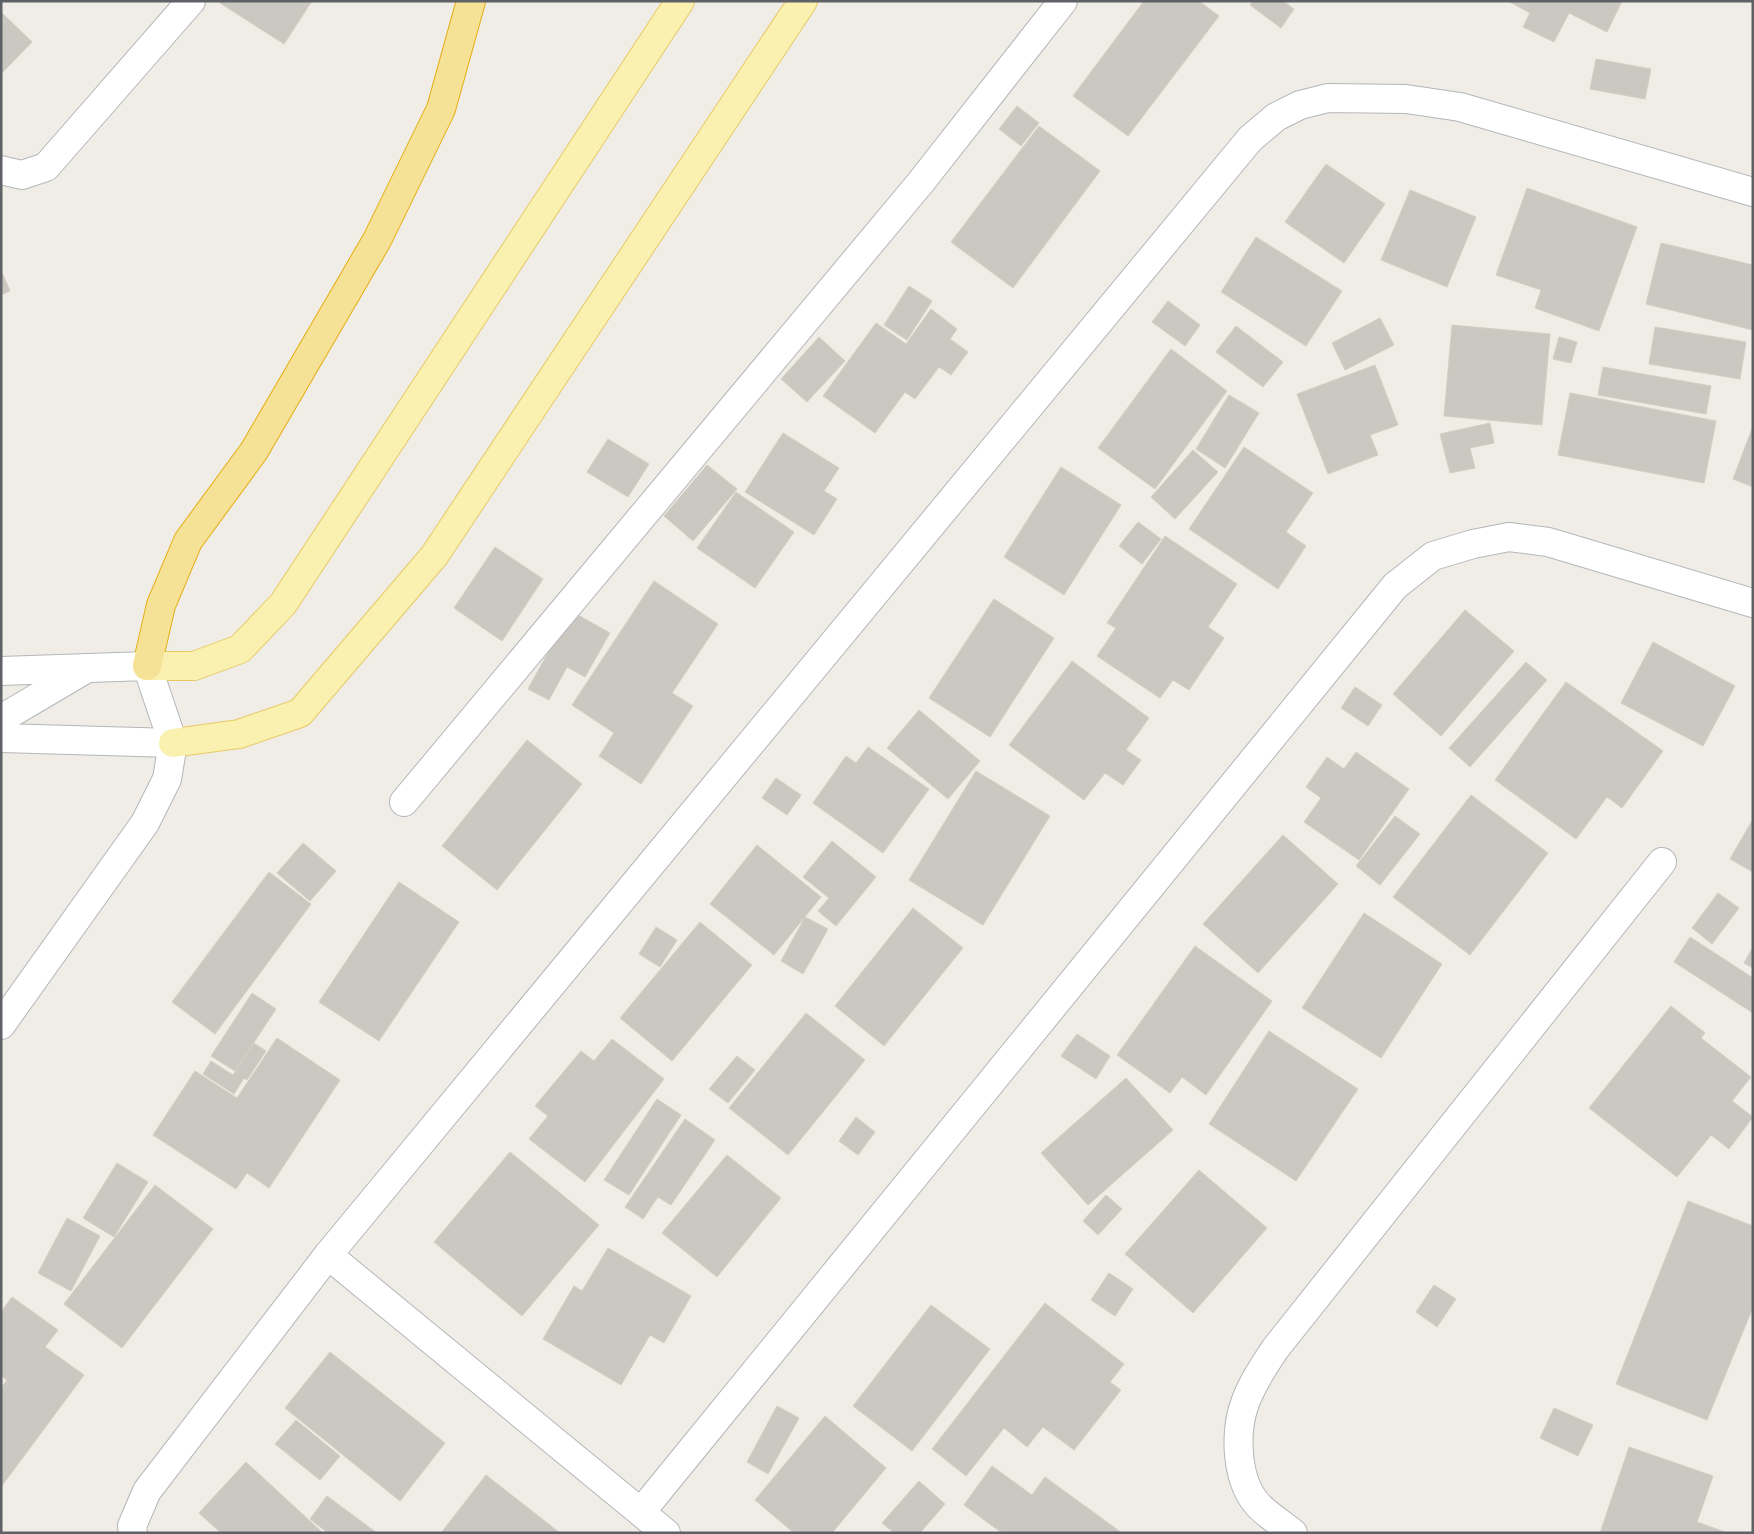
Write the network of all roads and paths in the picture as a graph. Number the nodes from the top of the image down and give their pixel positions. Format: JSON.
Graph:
{"nodes":[{"id":1,"x":191,"y":1,"type":"edge"},
{"id":2,"x":471,"y":1,"type":"edge"},
{"id":3,"x":680,"y":1,"type":"edge"},
{"id":4,"x":802,"y":1,"type":"edge"},
{"id":5,"x":1064,"y":1,"type":"edge"},
{"id":6,"x":1,"y":170,"type":"edge"},
{"id":7,"x":1753,"y":192,"type":"edge"},
{"id":8,"x":1753,"y":603,"type":"edge"},
{"id":9,"x":147,"y":666,"type":"junction"},
{"id":10,"x":87,"y":668,"type":"junction"},
{"id":11,"x":1,"y":671,"type":"edge"},
{"id":12,"x":1,"y":719,"type":"edge"},
{"id":13,"x":1,"y":738,"type":"edge"},
{"id":14,"x":173,"y":743,"type":"junction"},
{"id":15,"x":404,"y":802,"type":"dead end"},
{"id":16,"x":1662,"y":862,"type":"dead end"},
{"id":17,"x":1,"y":1025,"type":"edge"},
{"id":18,"x":328,"y":1255,"type":"junction"},
{"id":19,"x":641,"y":1512,"type":"junction"},
{"id":20,"x":132,"y":1533,"type":"edge"},
{"id":21,"x":666,"y":1533,"type":"edge"},
{"id":22,"x":1293,"y":1533,"type":"edge"}],
"edges":[{"from":1,"to":6,"type":"street"},
{"from":2,"to":9,"type":"highway"},
{"from":3,"to":9,"type":"main road"},
{"from":4,"to":14,"type":"main road"},
{"from":5,"to":15,"type":"street"},
{"from":7,"to":18,"type":"street"},
{"from":8,"to":19,"type":"street"},
{"from":9,"to":10,"type":"street"},
{"from":9,"to":14,"type":"street"},
{"from":10,"to":11,"type":"street"},
{"from":10,"to":12,"type":"street"},
{"from":13,"to":14,"type":"street"},
{"from":14,"to":17,"type":"street"},
{"from":16,"to":22,"type":"street"},
{"from":18,"to":19,"type":"street"},
{"from":18,"to":20,"type":"street"},
{"from":19,"to":21,"type":"street"}]}
